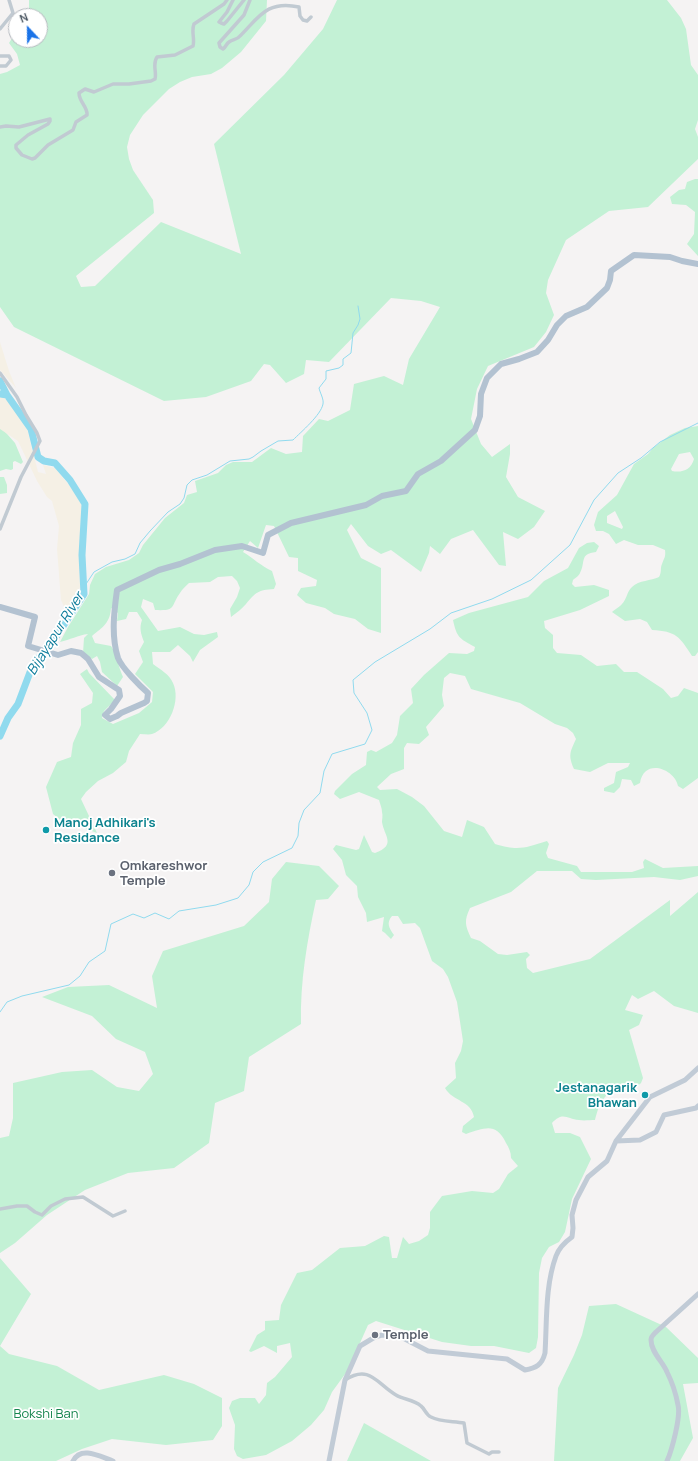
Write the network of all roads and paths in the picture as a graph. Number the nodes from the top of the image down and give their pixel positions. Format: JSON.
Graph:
{"nodes":[{"id":1,"x":9,"y":0,"type":"edge"},
{"id":2,"x":228,"y":0,"type":"edge"},
{"id":3,"x":233,"y":0,"type":"edge"},
{"id":4,"x":244,"y":0,"type":"edge"},
{"id":5,"x":250,"y":0,"type":"edge"},
{"id":6,"x":311,"y":17,"type":"dead end"},
{"id":7,"x":0,"y":29,"type":"edge"},
{"id":8,"x":0,"y":56,"type":"edge"},
{"id":9,"x":0,"y":66,"type":"edge"},
{"id":10,"x":0,"y":127,"type":"edge"},
{"id":11,"x":698,"y":264,"type":"edge"},
{"id":12,"x":0,"y":373,"type":"edge"},
{"id":13,"x":0,"y":529,"type":"edge"},
{"id":14,"x":0,"y":607,"type":"edge"},
{"id":15,"x":698,"y":1068,"type":"edge"},
{"id":16,"x":698,"y":1106,"type":"edge"},
{"id":17,"x":616,"y":1141,"type":"junction"},
{"id":18,"x":0,"y":1209,"type":"edge"},
{"id":19,"x":125,"y":1211,"type":"dead end"},
{"id":20,"x":698,"y":1294,"type":"edge"},
{"id":21,"x":345,"y":1380,"type":"junction"},
{"id":22,"x":499,"y":1452,"type":"dead end"},
{"id":23,"x":73,"y":1461,"type":"edge"},
{"id":24,"x":113,"y":1461,"type":"edge"},
{"id":25,"x":329,"y":1461,"type":"edge"},
{"id":26,"x":667,"y":1461,"type":"edge"}],
"edges":[{"from":1,"to":7,"type":"street"},
{"from":2,"to":10,"type":"street"},
{"from":3,"to":4,"type":"street"},
{"from":5,"to":6,"type":"street"},
{"from":8,"to":9,"type":"street"},
{"from":11,"to":14,"type":"main road"},
{"from":12,"to":13,"type":"street"},
{"from":15,"to":17,"type":"main road"},
{"from":16,"to":17,"type":"main road"},
{"from":17,"to":21,"type":"main road"},
{"from":18,"to":19,"type":"street"},
{"from":20,"to":26,"type":"main road"},
{"from":21,"to":22,"type":"street"},
{"from":21,"to":25,"type":"main road"},
{"from":23,"to":24,"type":"main road"}]}
